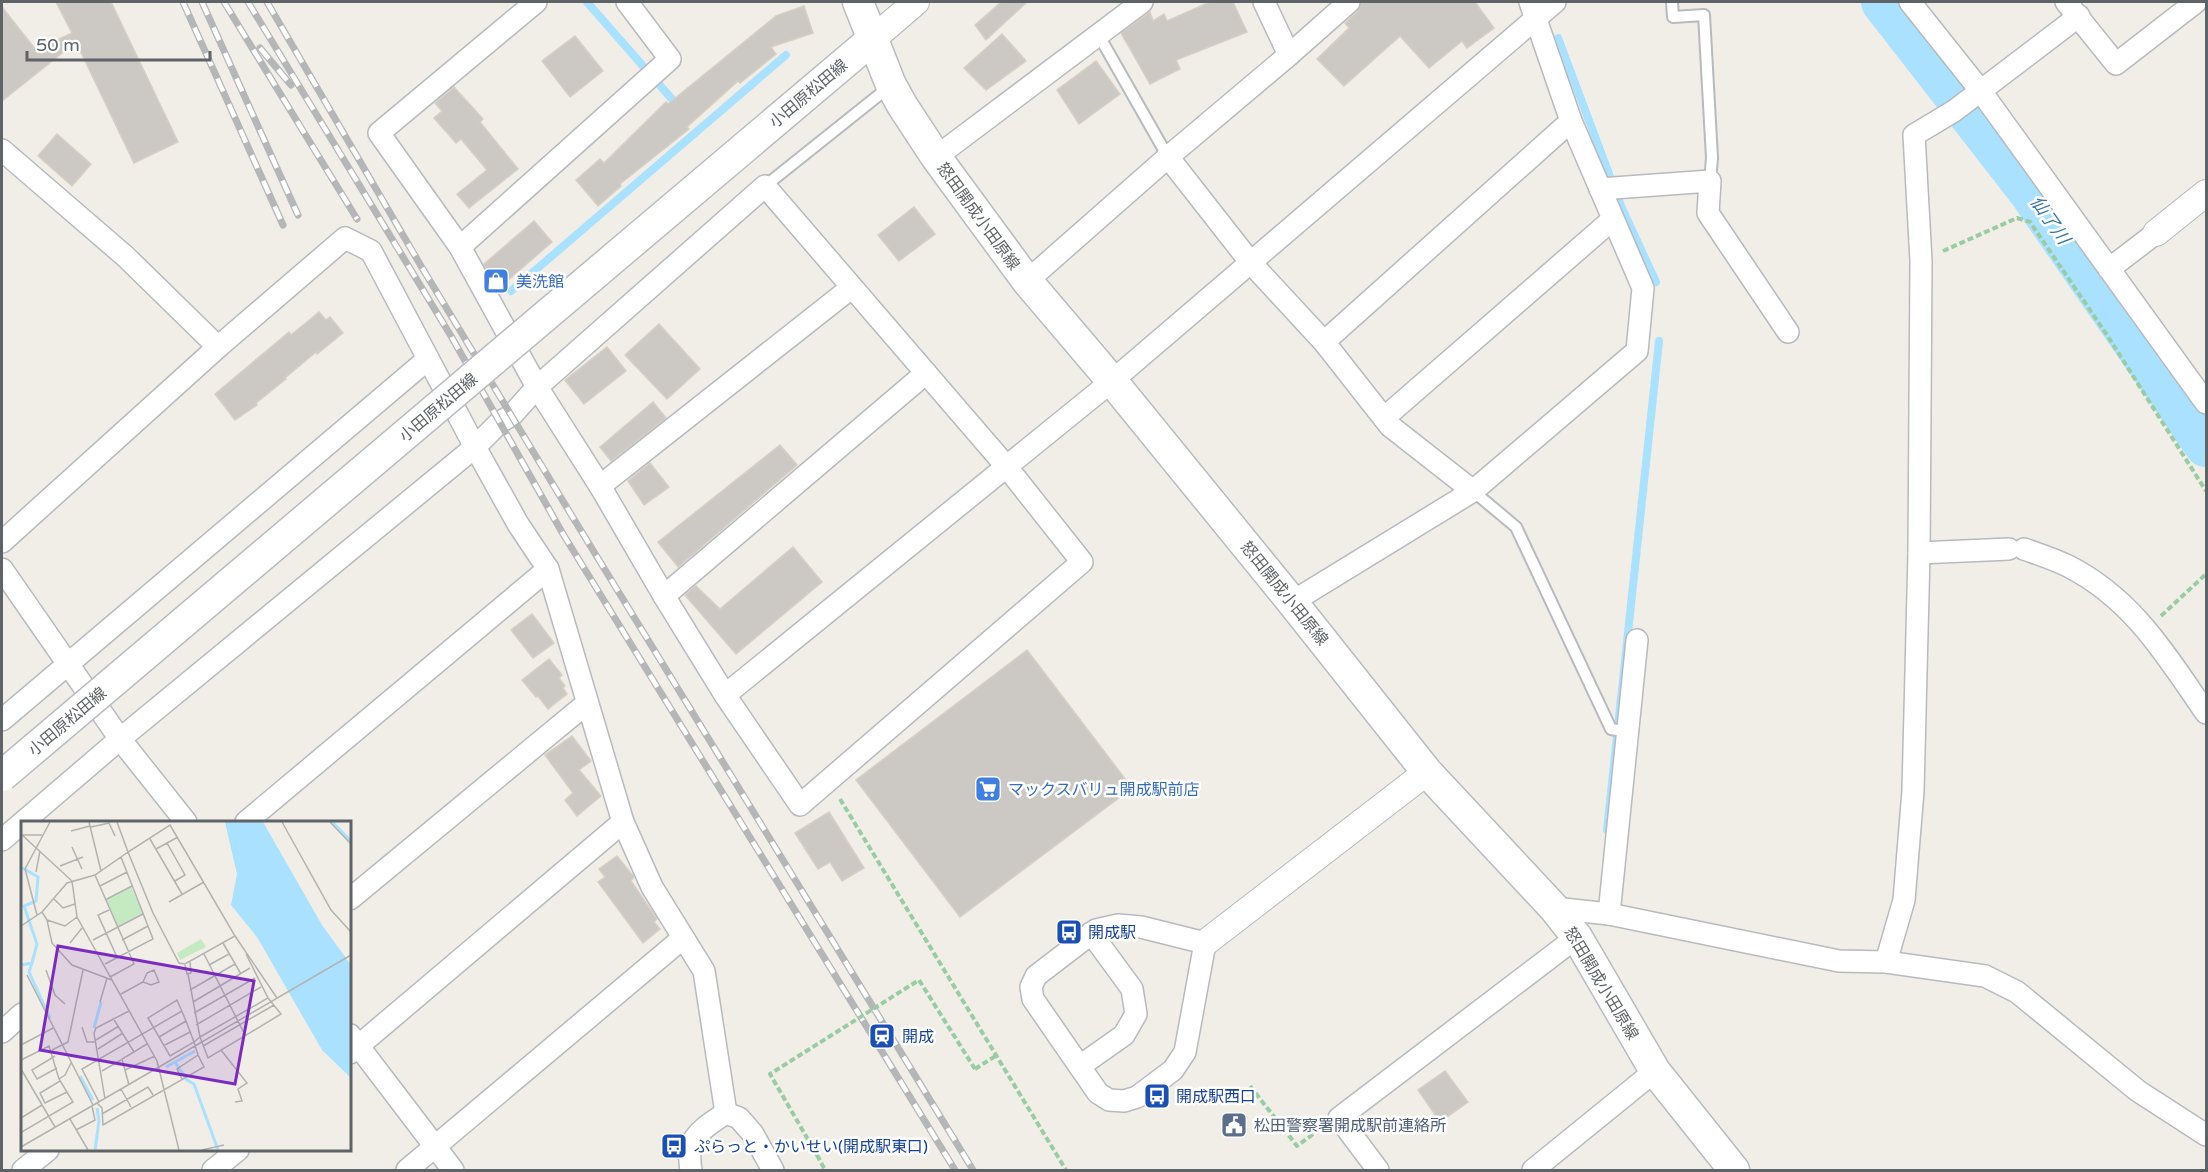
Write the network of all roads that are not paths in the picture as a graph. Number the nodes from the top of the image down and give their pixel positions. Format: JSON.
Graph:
{"nodes":[{"id":1,"x":536,"y":2,"type":"edge"},
{"id":2,"x":627,"y":2,"type":"edge"},
{"id":3,"x":858,"y":2,"type":"edge"},
{"id":4,"x":916,"y":2,"type":"edge"},
{"id":5,"x":1142,"y":2,"type":"edge"},
{"id":6,"x":1264,"y":2,"type":"edge"},
{"id":7,"x":1349,"y":2,"type":"edge"},
{"id":8,"x":1555,"y":2,"type":"edge"},
{"id":9,"x":1672,"y":2,"type":"edge"},
{"id":10,"x":1910,"y":2,"type":"edge"},
{"id":11,"x":2196,"y":2,"type":"edge"},
{"id":12,"x":1533,"y":9,"type":"edge"},
{"id":13,"x":2072,"y":9,"type":"edge"},
{"id":14,"x":1098,"y":34,"type":"junction"},
{"id":15,"x":874,"y":38,"type":"junction"},
{"id":16,"x":1289,"y":55,"type":"junction"},
{"id":17,"x":891,"y":85,"type":"junction"},
{"id":18,"x":1968,"y":100,"type":"junction"},
{"id":19,"x":1571,"y":121,"type":"junction"},
{"id":20,"x":2,"y":150,"type":"edge"},
{"id":21,"x":936,"y":157,"type":"junction"},
{"id":22,"x":1168,"y":157,"type":"junction"},
{"id":23,"x":1710,"y":181,"type":"junction"},
{"id":24,"x":765,"y":186,"type":"junction"},
{"id":25,"x":1601,"y":189,"type":"junction"},
{"id":26,"x":2206,"y":193,"type":"edge"},
{"id":27,"x":1613,"y":219,"type":"junction"},
{"id":28,"x":2156,"y":233,"type":"joint"},
{"id":29,"x":460,"y":247,"type":"junction"},
{"id":30,"x":1251,"y":263,"type":"junction"},
{"id":31,"x":2109,"y":269,"type":"junction"},
{"id":32,"x":1027,"y":281,"type":"junction"},
{"id":33,"x":851,"y":288,"type":"junction"},
{"id":34,"x":1788,"y":332,"type":"dead end"},
{"id":35,"x":1324,"y":342,"type":"junction"},
{"id":36,"x":218,"y":347,"type":"junction"},
{"id":37,"x":428,"y":358,"type":"junction"},
{"id":38,"x":926,"y":374,"type":"junction"},
{"id":39,"x":1112,"y":381,"type":"junction"},
{"id":40,"x":537,"y":387,"type":"junction"},
{"id":41,"x":2206,"y":403,"type":"edge"},
{"id":42,"x":1384,"y":418,"type":"junction"},
{"id":43,"x":475,"y":447,"type":"junction"},
{"id":44,"x":1006,"y":466,"type":"junction"},
{"id":45,"x":600,"y":486,"type":"junction"},
{"id":46,"x":1473,"y":491,"type":"junction"},
{"id":47,"x":2,"y":542,"type":"edge"},
{"id":48,"x":1919,"y":553,"type":"junction"},
{"id":49,"x":2,"y":569,"type":"edge"},
{"id":50,"x":548,"y":569,"type":"junction"},
{"id":51,"x":664,"y":596,"type":"junction"},
{"id":52,"x":1292,"y":602,"type":"junction"},
{"id":53,"x":1637,"y":640,"type":"dead end"},
{"id":54,"x":68,"y":664,"type":"junction"},
{"id":55,"x":725,"y":695,"type":"junction"},
{"id":56,"x":586,"y":704,"type":"junction"},
{"id":57,"x":2206,"y":713,"type":"edge"},
{"id":58,"x":2,"y":720,"type":"edge"},
{"id":59,"x":1619,"y":730,"type":"junction"},
{"id":60,"x":120,"y":739,"type":"junction"},
{"id":61,"x":1427,"y":772,"type":"junction"},
{"id":62,"x":2,"y":776,"type":"edge"},
{"id":63,"x":24,"y":821,"type":"edge"},
{"id":64,"x":185,"y":821,"type":"edge"},
{"id":65,"x":247,"y":821,"type":"edge"},
{"id":66,"x":623,"y":822,"type":"junction"},
{"id":67,"x":21,"y":824,"type":"edge"},
{"id":68,"x":2,"y":840,"type":"edge"},
{"id":69,"x":351,"y":897,"type":"edge"},
{"id":70,"x":1554,"y":908,"type":"junction"},
{"id":71,"x":1609,"y":914,"type":"junction"},
{"id":72,"x":1091,"y":933,"type":"junction"},
{"id":73,"x":1576,"y":937,"type":"junction"},
{"id":74,"x":683,"y":938,"type":"junction"},
{"id":75,"x":1205,"y":943,"type":"junction"},
{"id":76,"x":1886,"y":962,"type":"junction"},
{"id":77,"x":21,"y":1015,"type":"edge"},
{"id":78,"x":2,"y":1032,"type":"edge"},
{"id":79,"x":352,"y":1044,"type":"edge"},
{"id":80,"x":1080,"y":1066,"type":"junction"},
{"id":81,"x":1655,"y":1071,"type":"junction"},
{"id":82,"x":726,"y":1113,"type":"junction"},
{"id":83,"x":2206,"y":1135,"type":"edge"},
{"id":84,"x":435,"y":1147,"type":"junction"},
{"id":85,"x":46,"y":1151,"type":"edge"},
{"id":86,"x":236,"y":1151,"type":"edge"},
{"id":87,"x":1542,"y":1168,"type":"edge"},
{"id":88,"x":23,"y":1170,"type":"edge"},
{"id":89,"x":213,"y":1170,"type":"edge"},
{"id":90,"x":407,"y":1170,"type":"edge"},
{"id":91,"x":453,"y":1170,"type":"edge"},
{"id":92,"x":691,"y":1170,"type":"edge"},
{"id":93,"x":773,"y":1170,"type":"edge"},
{"id":94,"x":1378,"y":1170,"type":"edge"},
{"id":95,"x":1734,"y":1170,"type":"edge"}],
"edges":[{"from":1,"to":29,"type":"street"},
{"from":2,"to":29,"type":"street"},
{"from":3,"to":15,"type":"main road","name":"怒田開成小田原線"},
{"from":4,"to":15,"type":"street"},
{"from":5,"to":14,"type":"street"},
{"from":6,"to":16,"type":"street"},
{"from":7,"to":16,"type":"street"},
{"from":8,"to":12,"type":"street"},
{"from":9,"to":23,"type":"lane"},
{"from":10,"to":18,"type":"street"},
{"from":11,"to":13,"type":"street"},
{"from":12,"to":19,"type":"street"},
{"from":12,"to":30,"type":"street"},
{"from":13,"to":18,"type":"street"},
{"from":14,"to":21,"type":"street"},
{"from":14,"to":22,"type":"lane"},
{"from":15,"to":17,"type":"main road","name":"怒田開成小田原線"},
{"from":15,"to":62,"type":"main road","name":"小田原松田線","bridge":true},
{"from":16,"to":22,"type":"street"},
{"from":17,"to":21,"type":"main road","name":"怒田開成小田原線"},
{"from":17,"to":24,"type":"lane"},
{"from":18,"to":31,"type":"street"},
{"from":18,"to":48,"type":"street"},
{"from":19,"to":25,"type":"street"},
{"from":19,"to":35,"type":"street"},
{"from":20,"to":36,"type":"street"},
{"from":21,"to":32,"type":"main road","name":"怒田開成小田原線"},
{"from":22,"to":30,"type":"street"},
{"from":22,"to":32,"type":"street"},
{"from":23,"to":25,"type":"street"},
{"from":23,"to":34,"type":"street"},
{"from":24,"to":33,"type":"street"},
{"from":24,"to":40,"type":"street"},
{"from":25,"to":27,"type":"street"},
{"from":26,"to":28,"type":"street"},
{"from":27,"to":42,"type":"street"},
{"from":27,"to":46,"type":"street"},
{"from":28,"to":31,"type":"street"},
{"from":29,"to":40,"type":"street"},
{"from":30,"to":35,"type":"street"},
{"from":30,"to":39,"type":"street"},
{"from":31,"to":41,"type":"street"},
{"from":32,"to":39,"type":"main road","name":"怒田開成小田原線"},
{"from":33,"to":38,"type":"street"},
{"from":33,"to":45,"type":"street"},
{"from":35,"to":42,"type":"street"},
{"from":36,"to":37,"type":"street"},
{"from":36,"to":47,"type":"street"},
{"from":37,"to":43,"type":"street"},
{"from":37,"to":54,"type":"street"},
{"from":38,"to":44,"type":"street"},
{"from":38,"to":51,"type":"street"},
{"from":39,"to":44,"type":"street"},
{"from":39,"to":52,"type":"main road","name":"怒田開成小田原線"},
{"from":40,"to":43,"type":"street"},
{"from":40,"to":45,"type":"street"},
{"from":42,"to":46,"type":"street"},
{"from":43,"to":50,"type":"street"},
{"from":43,"to":60,"type":"street"},
{"from":44,"to":55,"type":"street"},
{"from":44,"to":55,"type":"street"},
{"from":45,"to":51,"type":"street"},
{"from":46,"to":52,"type":"street"},
{"from":46,"to":59,"type":"lane"},
{"from":48,"to":57,"type":"street"},
{"from":48,"to":76,"type":"street"},
{"from":49,"to":54,"type":"street"},
{"from":50,"to":56,"type":"street"},
{"from":50,"to":65,"type":"street"},
{"from":51,"to":55,"type":"street"},
{"from":52,"to":61,"type":"main road","name":"怒田開成小田原線"},
{"from":53,"to":59,"type":"street"},
{"from":54,"to":58,"type":"street"},
{"from":54,"to":60,"type":"street"},
{"from":56,"to":66,"type":"street"},
{"from":56,"to":69,"type":"street"},
{"from":59,"to":71,"type":"street"},
{"from":60,"to":63,"type":"street"},
{"from":60,"to":64,"type":"street"},
{"from":61,"to":70,"type":"main road","name":"怒田開成小田原線"},
{"from":61,"to":75,"type":"street"},
{"from":66,"to":74,"type":"street"},
{"from":66,"to":79,"type":"street"},
{"from":67,"to":68,"type":"street"},
{"from":70,"to":71,"type":"street"},
{"from":70,"to":73,"type":"main road","name":"怒田開成小田原線"},
{"from":71,"to":76,"type":"street"},
{"from":72,"to":75,"type":"street"},
{"from":72,"to":80,"type":"street"},
{"from":72,"to":80,"type":"street"},
{"from":73,"to":81,"type":"main road","name":"怒田開成小田原線"},
{"from":73,"to":94,"type":"street"},
{"from":74,"to":82,"type":"street"},
{"from":74,"to":84,"type":"street"},
{"from":75,"to":80,"type":"street"},
{"from":76,"to":83,"type":"street"},
{"from":77,"to":78,"type":"street"},
{"from":79,"to":84,"type":"street"},
{"from":81,"to":87,"type":"street"},
{"from":81,"to":95,"type":"main road","name":"怒田開成小田原線"},
{"from":82,"to":92,"type":"street"},
{"from":82,"to":93,"type":"street"},
{"from":84,"to":90,"type":"street"},
{"from":84,"to":91,"type":"street"},
{"from":85,"to":88,"type":"street"},
{"from":86,"to":89,"type":"street"}]}
